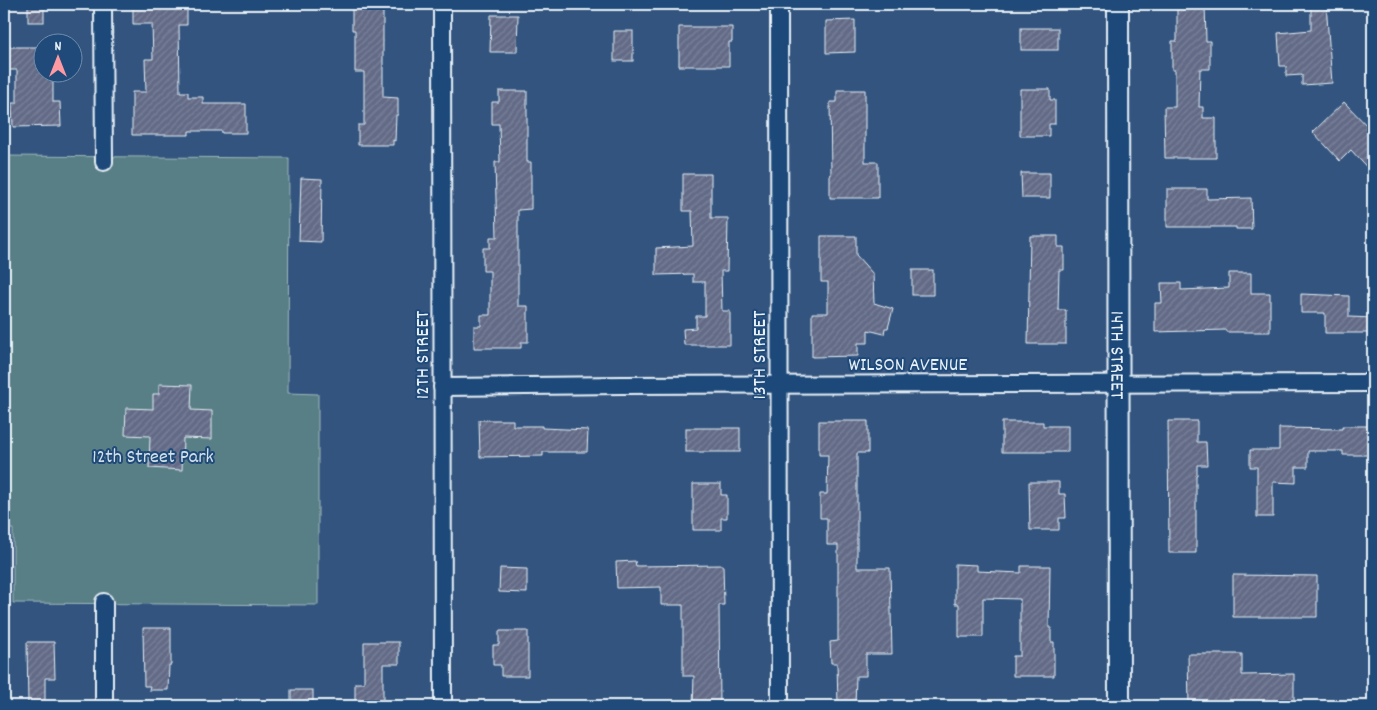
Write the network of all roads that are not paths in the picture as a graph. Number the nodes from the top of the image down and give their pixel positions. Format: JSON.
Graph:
{"nodes":[{"id":1,"x":103,"y":4,"type":"edge"},
{"id":2,"x":442,"y":4,"type":"edge"},
{"id":3,"x":779,"y":4,"type":"edge"},
{"id":4,"x":1118,"y":4,"type":"edge"},
{"id":5,"x":104,"y":162,"type":"dead end"},
{"id":6,"x":1373,"y":383,"type":"edge"},
{"id":7,"x":779,"y":384,"type":"junction"},
{"id":8,"x":1119,"y":384,"type":"junction"},
{"id":9,"x":442,"y":387,"type":"junction"},
{"id":10,"x":104,"y":602,"type":"dead end"},
{"id":11,"x":104,"y":706,"type":"edge"},
{"id":12,"x":443,"y":706,"type":"edge"},
{"id":13,"x":780,"y":706,"type":"edge"},
{"id":14,"x":1120,"y":706,"type":"edge"}],
"edges":[{"from":1,"to":5,"type":"street"},
{"from":2,"to":9,"type":"street","name":"12TH STREET"},
{"from":3,"to":7,"type":"street","name":"13TH STREET"},
{"from":4,"to":8,"type":"street","name":"14TH STREET"},
{"from":6,"to":8,"type":"street","name":"WILSON AVENUE"},
{"from":7,"to":8,"type":"street","name":"WILSON AVENUE"},
{"from":7,"to":9,"type":"street","name":"WILSON AVENUE"},
{"from":7,"to":13,"type":"street","name":"13TH STREET"},
{"from":8,"to":14,"type":"street","name":"14TH STREET"},
{"from":9,"to":12,"type":"street","name":"12TH STREET"},
{"from":10,"to":11,"type":"street"}]}
